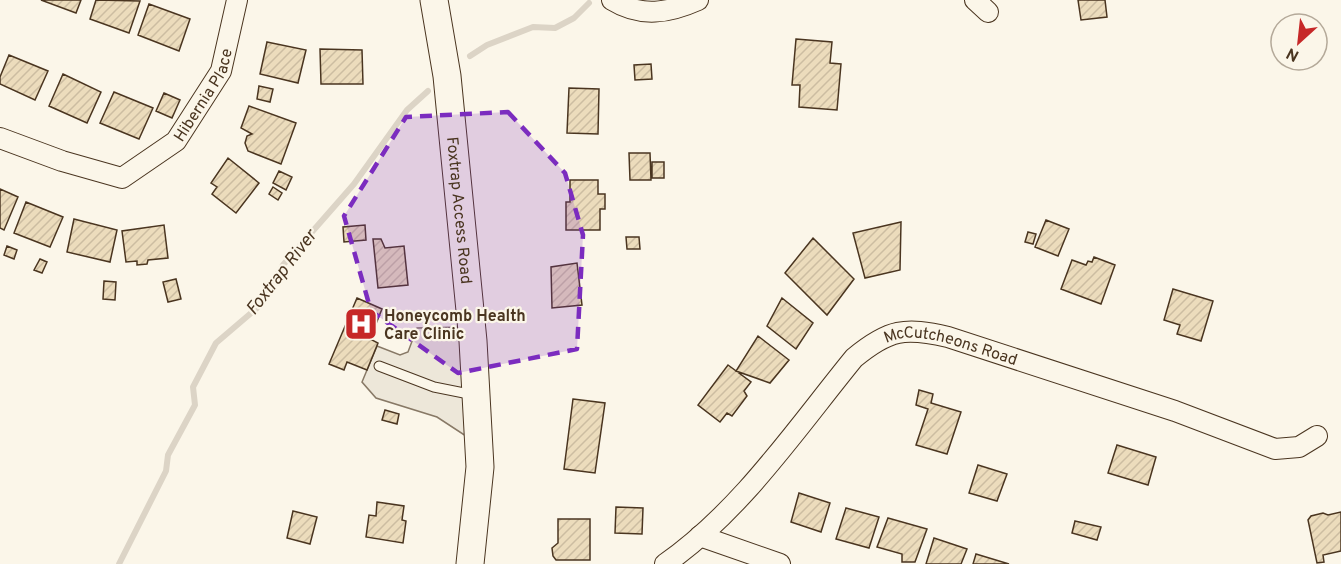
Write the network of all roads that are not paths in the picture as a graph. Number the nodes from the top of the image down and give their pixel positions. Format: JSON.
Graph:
{"nodes":[{"id":1,"x":237,"y":0,"type":"edge"},
{"id":2,"x":434,"y":0,"type":"edge"},
{"id":3,"x":612,"y":0,"type":"edge"},
{"id":4,"x":698,"y":0,"type":"edge"},
{"id":5,"x":0,"y":138,"type":"edge"},
{"id":6,"x":379,"y":366,"type":"dead end"},
{"id":7,"x":476,"y":395,"type":"junction"},
{"id":8,"x":1317,"y":436,"type":"dead end"},
{"id":9,"x":700,"y":536,"type":"junction"},
{"id":10,"x":470,"y":564,"type":"edge"},
{"id":11,"x":665,"y":564,"type":"edge"},
{"id":12,"x":780,"y":564,"type":"edge"}],
"edges":[{"from":1,"to":5,"type":"street","name":"Hibernia Place"},
{"from":2,"to":7,"type":"main road","name":"Foxtrap Access Road"},
{"from":3,"to":4,"type":"street"},
{"from":6,"to":7,"type":"lane"},
{"from":7,"to":10,"type":"main road","name":"Foxtrap Access Road"},
{"from":8,"to":9,"type":"street","name":"McCutcheons Road"},
{"from":9,"to":11,"type":"street","name":"McCutcheons Road"},
{"from":9,"to":12,"type":"street"}]}
